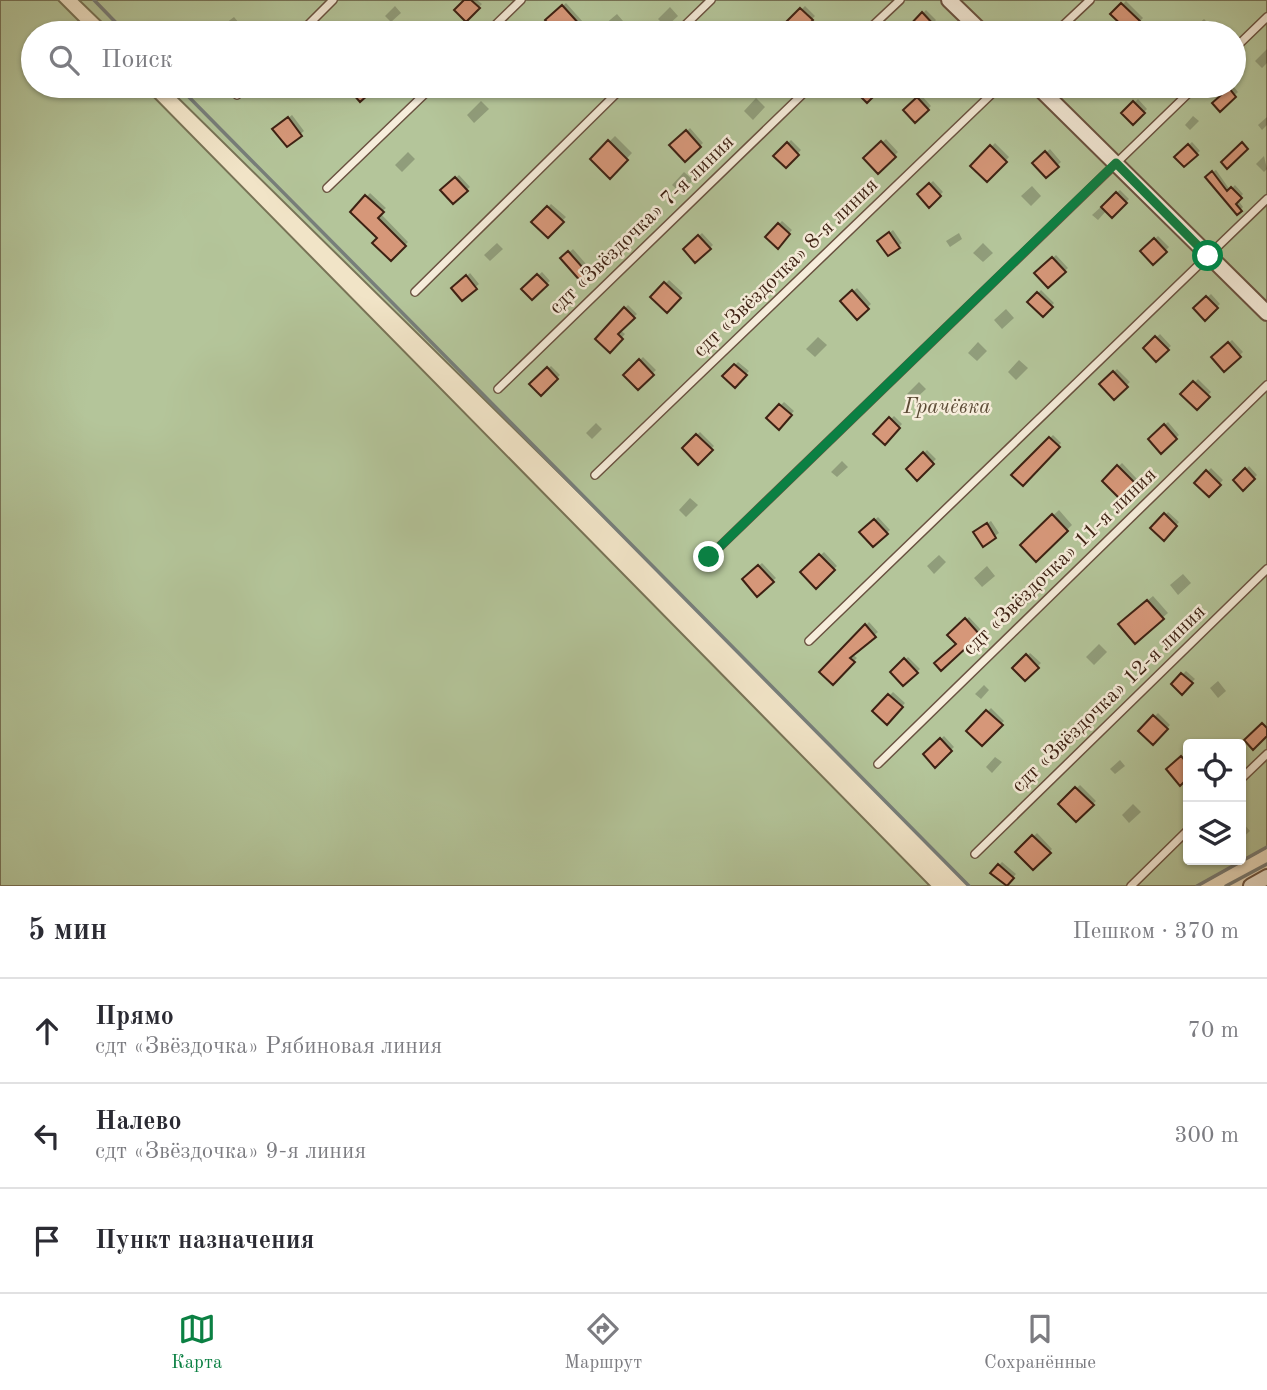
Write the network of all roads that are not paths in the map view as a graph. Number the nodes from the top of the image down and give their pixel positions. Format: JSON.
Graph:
{"nodes":[{"id":1,"x":333,"y":0,"type":"edge"},
{"id":2,"x":521,"y":0,"type":"edge"},
{"id":3,"x":711,"y":0,"type":"edge"},
{"id":4,"x":900,"y":0,"type":"edge"},
{"id":5,"x":949,"y":0,"type":"edge"},
{"id":6,"x":1090,"y":0,"type":"edge"},
{"id":7,"x":1267,"y":17,"type":"edge"},
{"id":8,"x":312,"y":21,"type":"edge"},
{"id":9,"x":499,"y":21,"type":"edge"},
{"id":10,"x":689,"y":21,"type":"edge"},
{"id":11,"x":878,"y":21,"type":"edge"},
{"id":12,"x":971,"y":21,"type":"edge"},
{"id":13,"x":1068,"y":21,"type":"edge"},
{"id":14,"x":1246,"y":37,"type":"edge"},
{"id":15,"x":421,"y":98,"type":"edge"},
{"id":16,"x":612,"y":98,"type":"edge"},
{"id":17,"x":799,"y":98,"type":"edge"},
{"id":18,"x":988,"y":98,"type":"edge"},
{"id":19,"x":1049,"y":98,"type":"edge"},
{"id":20,"x":1184,"y":98,"type":"edge"},
{"id":21,"x":1116,"y":163,"type":"junction"},
{"id":22,"x":327,"y":188,"type":"dead end"},
{"id":23,"x":1267,"y":199,"type":"edge"},
{"id":24,"x":1208,"y":256,"type":"junction"},
{"id":25,"x":415,"y":292,"type":"dead end"},
{"id":26,"x":1267,"y":313,"type":"edge"},
{"id":27,"x":1267,"y":385,"type":"edge"},
{"id":28,"x":498,"y":389,"type":"dead end"},
{"id":29,"x":595,"y":475,"type":"dead end"},
{"id":30,"x":709,"y":557,"type":"dead end"},
{"id":31,"x":1267,"y":569,"type":"edge"},
{"id":32,"x":809,"y":641,"type":"dead end"},
{"id":33,"x":1267,"y":754,"type":"edge"},
{"id":34,"x":878,"y":764,"type":"dead end"},
{"id":35,"x":1246,"y":774,"type":"edge"},
{"id":36,"x":1183,"y":835,"type":"edge"},
{"id":37,"x":975,"y":854,"type":"dead end"},
{"id":38,"x":1267,"y":877,"type":"edge"},
{"id":39,"x":1131,"y":886,"type":"edge"},
{"id":40,"x":1251,"y":886,"type":"edge"}],
"edges":[{"from":1,"to":8,"type":"lane"},
{"from":2,"to":9,"type":"lane"},
{"from":3,"to":10,"type":"lane"},
{"from":4,"to":11,"type":"lane"},
{"from":5,"to":12,"type":"street"},
{"from":6,"to":13,"type":"lane"},
{"from":7,"to":14,"type":"lane"},
{"from":15,"to":22,"type":"lane"},
{"from":16,"to":25,"type":"lane"},
{"from":17,"to":28,"type":"lane","name":"сдт «Звёздочка» 7-я линия"},
{"from":18,"to":29,"type":"lane","name":"сдт «Звёздочка» 8-я линия"},
{"from":19,"to":21,"type":"street"},
{"from":20,"to":21,"type":"lane"},
{"from":21,"to":24,"type":"street"},
{"from":21,"to":30,"type":"lane"},
{"from":23,"to":24,"type":"lane"},
{"from":24,"to":26,"type":"street"},
{"from":24,"to":32,"type":"lane"},
{"from":27,"to":34,"type":"lane","name":"сдт «Звёздочка» 11-я линия"},
{"from":31,"to":37,"type":"lane","name":"сдт «Звёздочка» 12-я линия"},
{"from":33,"to":35,"type":"lane"},
{"from":36,"to":39,"type":"lane"},
{"from":38,"to":40,"type":"street"}]}
